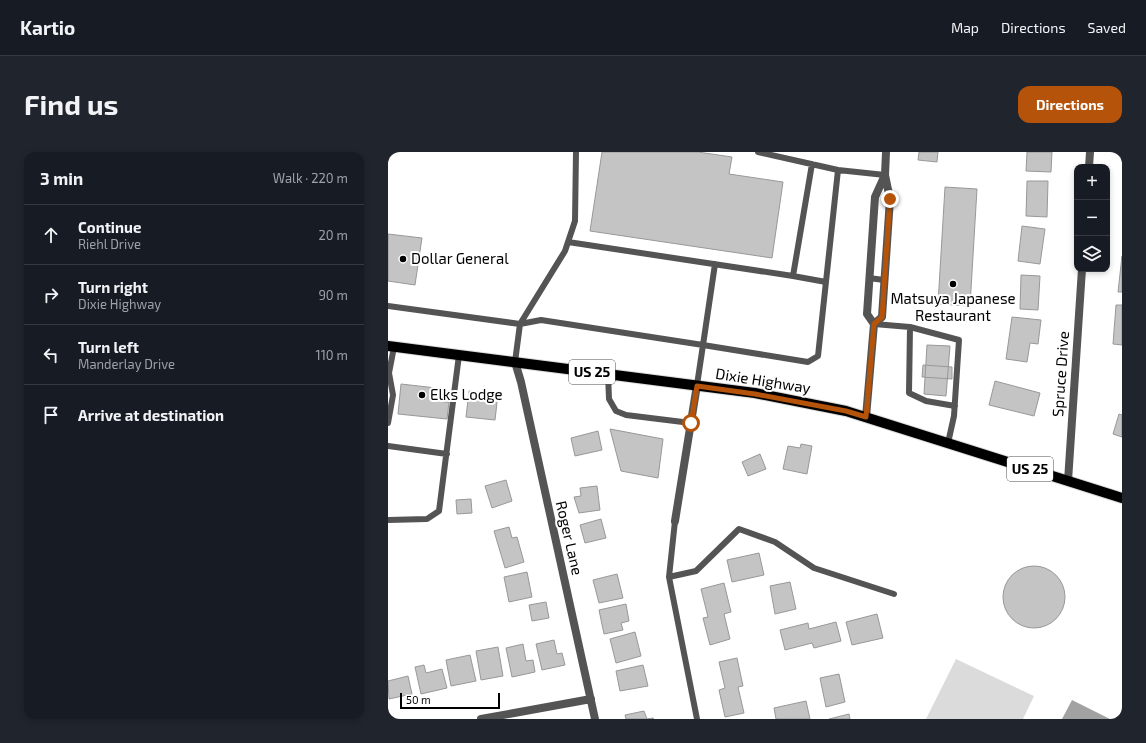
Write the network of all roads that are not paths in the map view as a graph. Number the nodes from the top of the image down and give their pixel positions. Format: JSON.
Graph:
{"nodes":[{"id":1,"x":576,"y":152,"type":"edge"},
{"id":2,"x":758,"y":152,"type":"edge"},
{"id":3,"x":886,"y":152,"type":"edge"},
{"id":4,"x":1090,"y":152,"type":"edge"},
{"id":5,"x":812,"y":164,"type":"junction"},
{"id":6,"x":1089,"y":164,"type":"edge"},
{"id":7,"x":838,"y":170,"type":"junction"},
{"id":8,"x":885,"y":176,"type":"junction"},
{"id":9,"x":568,"y":242,"type":"junction"},
{"id":10,"x":715,"y":264,"type":"junction"},
{"id":11,"x":1082,"y":272,"type":"edge"},
{"id":12,"x":793,"y":276,"type":"junction"},
{"id":13,"x":869,"y":278,"type":"junction"},
{"id":14,"x":884,"y":280,"type":"junction"},
{"id":15,"x":826,"y":282,"type":"junction"},
{"id":16,"x":388,"y":306,"type":"edge"},
{"id":17,"x":520,"y":324,"type":"junction"},
{"id":18,"x":874,"y":324,"type":"junction"},
{"id":19,"x":910,"y":327,"type":"junction"},
{"id":20,"x":703,"y":345,"type":"junction"},
{"id":21,"x":391,"y":347,"type":"edge"},
{"id":22,"x":459,"y":355,"type":"junction"},
{"id":23,"x":515,"y":362,"type":"junction"},
{"id":24,"x":389,"y":374,"type":"edge"},
{"id":25,"x":608,"y":374,"type":"junction"},
{"id":26,"x":697,"y":386,"type":"junction"},
{"id":27,"x":955,"y":406,"type":"junction"},
{"id":28,"x":866,"y":417,"type":"junction"},
{"id":29,"x":388,"y":423,"type":"edge"},
{"id":30,"x":691,"y":423,"type":"junction"},
{"id":31,"x":948,"y":442,"type":"junction"},
{"id":32,"x":388,"y":446,"type":"edge"},
{"id":33,"x":447,"y":454,"type":"junction"},
{"id":34,"x":1068,"y":481,"type":"junction"},
{"id":35,"x":1122,"y":498,"type":"edge"},
{"id":36,"x":388,"y":520,"type":"edge"},
{"id":37,"x":675,"y":521,"type":"joint"},
{"id":38,"x":669,"y":577,"type":"junction"},
{"id":39,"x":894,"y":594,"type":"dead end"},
{"id":40,"x":591,"y":698,"type":"junction"},
{"id":41,"x":481,"y":719,"type":"edge"},
{"id":42,"x":595,"y":719,"type":"edge"},
{"id":43,"x":697,"y":719,"type":"edge"}],
"edges":[{"from":1,"to":9,"type":"lane"},
{"from":2,"to":5,"type":"lane"},
{"from":3,"to":8,"type":"street"},
{"from":4,"to":6,"type":"street"},
{"from":5,"to":7,"type":"lane"},
{"from":5,"to":12,"type":"lane"},
{"from":7,"to":8,"type":"lane"},
{"from":7,"to":15,"type":"lane"},
{"from":8,"to":13,"type":"street"},
{"from":8,"to":14,"type":"street"},
{"from":9,"to":10,"type":"lane"},
{"from":9,"to":17,"type":"lane"},
{"from":10,"to":12,"type":"lane"},
{"from":10,"to":20,"type":"lane"},
{"from":11,"to":34,"type":"street","name":"Spruce Drive"},
{"from":12,"to":15,"type":"lane"},
{"from":13,"to":14,"type":"lane"},
{"from":13,"to":18,"type":"street"},
{"from":14,"to":18,"type":"street"},
{"from":15,"to":20,"type":"lane"},
{"from":16,"to":17,"type":"lane"},
{"from":17,"to":20,"type":"lane"},
{"from":17,"to":23,"type":"lane"},
{"from":18,"to":19,"type":"lane"},
{"from":18,"to":28,"type":"street"},
{"from":19,"to":27,"type":"lane"},
{"from":19,"to":27,"type":"lane"},
{"from":20,"to":26,"type":"lane"},
{"from":21,"to":22,"type":"main road","name":"Dixie Highway","number":"US 25"},
{"from":21,"to":24,"type":"lane"},
{"from":22,"to":23,"type":"main road","name":"Dixie Highway","number":"US 25"},
{"from":22,"to":33,"type":"lane"},
{"from":23,"to":25,"type":"main road","name":"Dixie Highway","number":"US 25"},
{"from":23,"to":40,"type":"street","name":"Roger Lane"},
{"from":24,"to":29,"type":"lane"},
{"from":25,"to":26,"type":"main road","name":"Dixie Highway","number":"US 25"},
{"from":25,"to":30,"type":"lane"},
{"from":26,"to":28,"type":"main road","name":"Dixie Highway","number":"US 25"},
{"from":26,"to":30,"type":"street"},
{"from":27,"to":31,"type":"lane"},
{"from":28,"to":31,"type":"main road","name":"Dixie Highway","number":"US 25"},
{"from":30,"to":37,"type":"street"},
{"from":31,"to":34,"type":"main road","name":"Dixie Highway","number":"US 25"},
{"from":32,"to":33,"type":"lane"},
{"from":33,"to":36,"type":"lane"},
{"from":34,"to":35,"type":"main road","name":"Dixie Highway","number":"US 25"},
{"from":37,"to":38,"type":"lane"},
{"from":38,"to":39,"type":"lane"},
{"from":38,"to":43,"type":"lane"},
{"from":40,"to":41,"type":"street"},
{"from":40,"to":42,"type":"street","name":"Roger Lane"}]}
